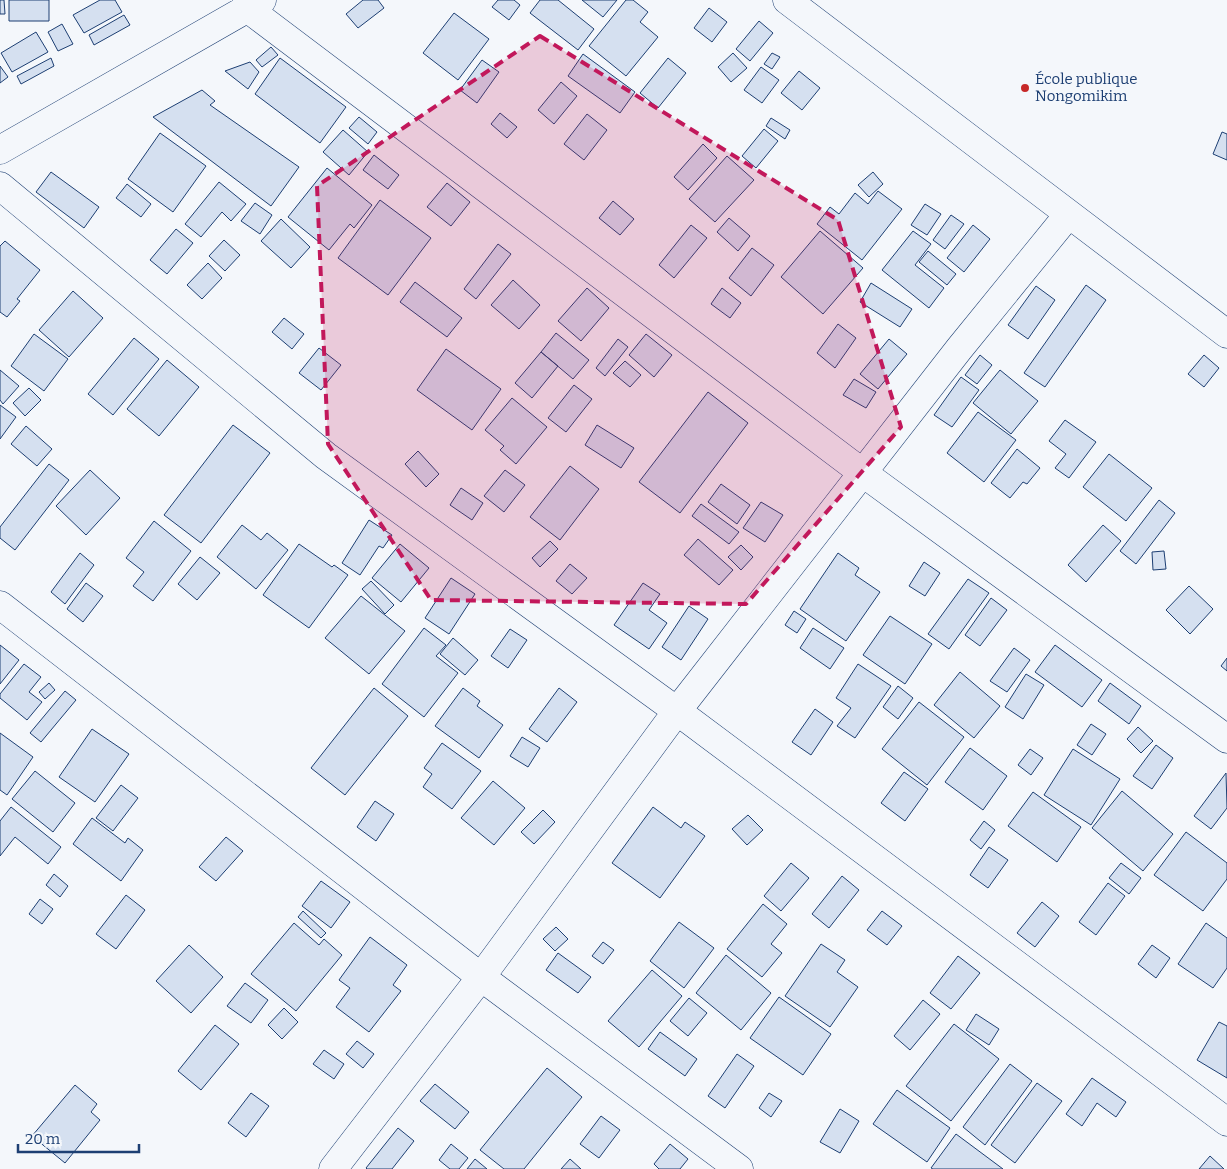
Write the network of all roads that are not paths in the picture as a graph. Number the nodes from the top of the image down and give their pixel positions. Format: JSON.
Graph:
{"nodes":[{"id":1,"x":787,"y":0,"type":"edge"},
{"id":2,"x":252,"y":3,"type":"edge"},
{"id":3,"x":0,"y":150,"type":"edge"},
{"id":4,"x":0,"y":186,"type":"edge"},
{"id":5,"x":1068,"y":215,"type":"junction"},
{"id":6,"x":1227,"y":334,"type":"edge"},
{"id":7,"x":863,"y":473,"type":"junction"},
{"id":8,"x":0,"y":605,"type":"edge"},
{"id":9,"x":677,"y":711,"type":"junction"},
{"id":10,"x":1227,"y":739,"type":"edge"},
{"id":11,"x":481,"y":977,"type":"junction"},
{"id":12,"x":1227,"y":1122,"type":"edge"},
{"id":13,"x":333,"y":1169,"type":"edge"},
{"id":14,"x":740,"y":1169,"type":"edge"}],
"edges":[{"from":1,"to":5,"type":"street"},
{"from":2,"to":3,"type":"street"},
{"from":2,"to":7,"type":"street"},
{"from":4,"to":9,"type":"street"},
{"from":5,"to":6,"type":"street"},
{"from":5,"to":7,"type":"street"},
{"from":7,"to":9,"type":"street"},
{"from":7,"to":10,"type":"street"},
{"from":8,"to":11,"type":"street"},
{"from":9,"to":11,"type":"street"},
{"from":9,"to":12,"type":"street"},
{"from":11,"to":13,"type":"street"},
{"from":11,"to":14,"type":"street"}]}
